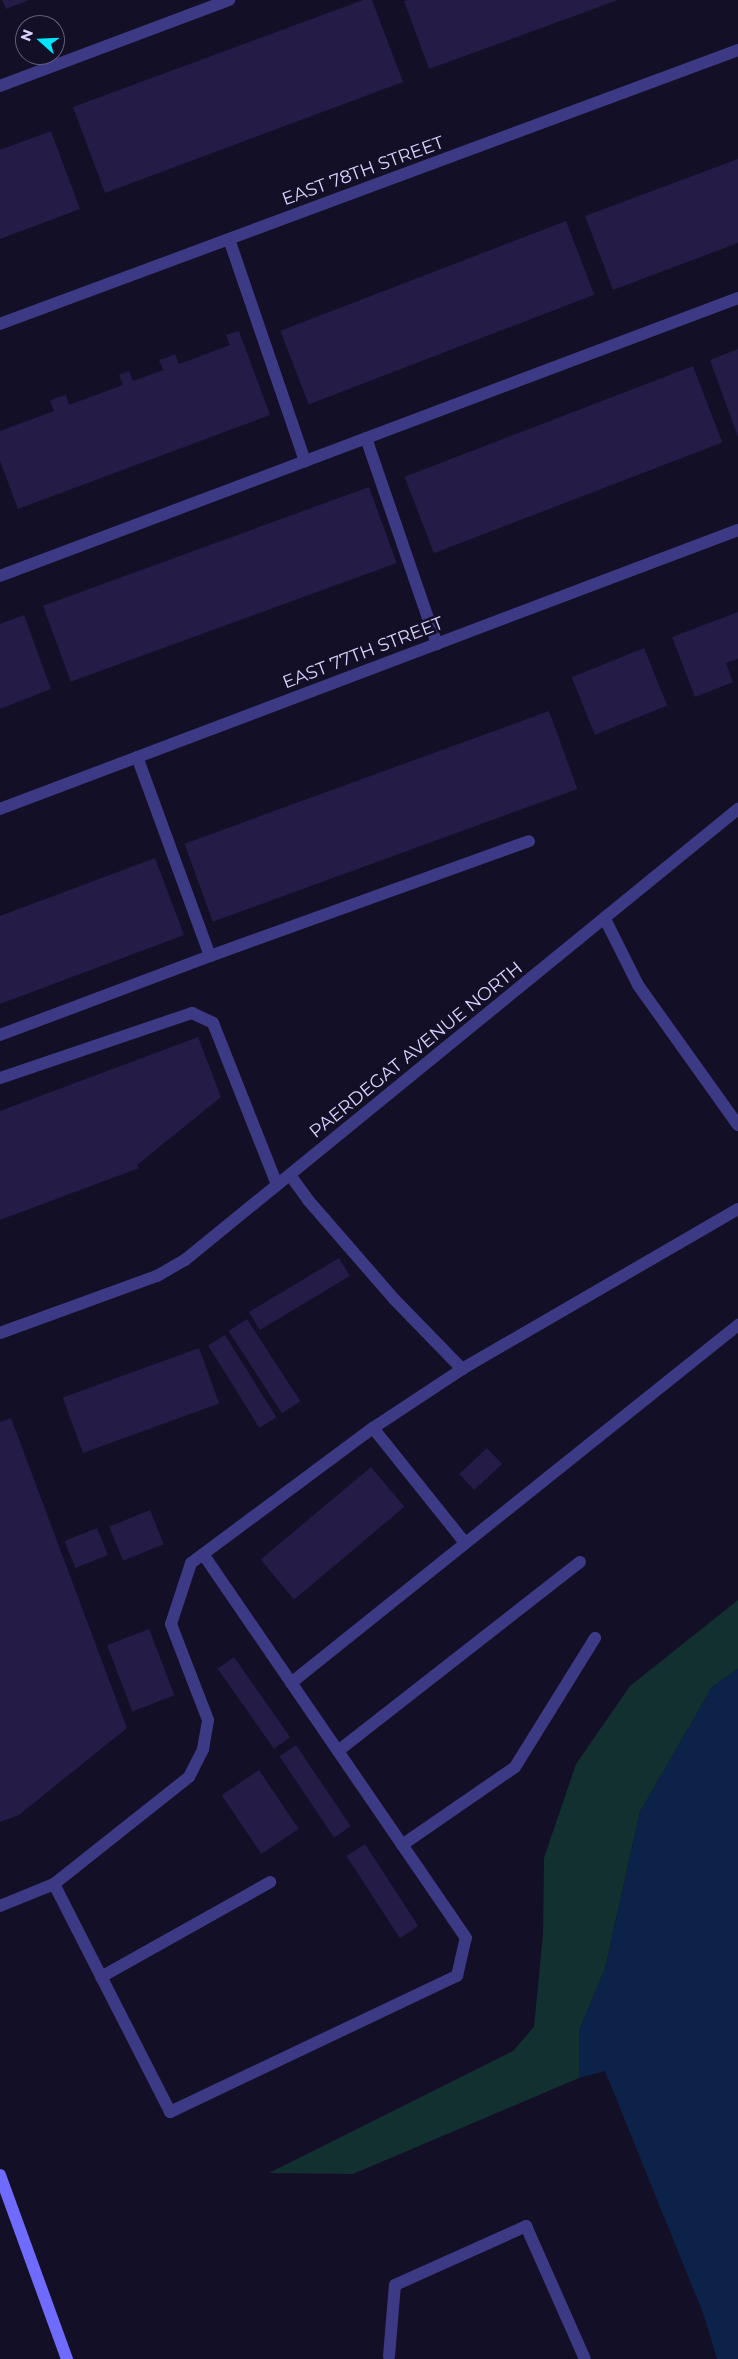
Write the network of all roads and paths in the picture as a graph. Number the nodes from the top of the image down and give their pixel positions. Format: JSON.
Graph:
{"nodes":[{"id":1,"x":229,"y":0,"type":"edge"},
{"id":2,"x":738,"y":50,"type":"edge"},
{"id":3,"x":0,"y":86,"type":"edge"},
{"id":4,"x":229,"y":239,"type":"junction"},
{"id":5,"x":738,"y":298,"type":"edge"},
{"id":6,"x":0,"y":324,"type":"edge"},
{"id":7,"x":366,"y":438,"type":"junction"},
{"id":8,"x":305,"y":461,"type":"junction"},
{"id":9,"x":738,"y":530,"type":"edge"},
{"id":10,"x":0,"y":576,"type":"edge"},
{"id":11,"x":437,"y":644,"type":"junction"},
{"id":12,"x":137,"y":758,"type":"junction"},
{"id":13,"x":0,"y":809,"type":"edge"},
{"id":14,"x":738,"y":809,"type":"edge"},
{"id":15,"x":528,"y":841,"type":"dead end"},
{"id":16,"x":605,"y":919,"type":"junction"},
{"id":17,"x":210,"y":956,"type":"junction"},
{"id":18,"x":0,"y":1035,"type":"edge"},
{"id":19,"x":0,"y":1078,"type":"edge"},
{"id":20,"x":738,"y":1124,"type":"edge"},
{"id":21,"x":290,"y":1175,"type":"junction"},
{"id":22,"x":277,"y":1185,"type":"junction"},
{"id":23,"x":738,"y":1209,"type":"edge"},
{"id":24,"x":738,"y":1325,"type":"edge"},
{"id":25,"x":0,"y":1333,"type":"edge"},
{"id":26,"x":462,"y":1369,"type":"junction"},
{"id":27,"x":373,"y":1428,"type":"junction"},
{"id":28,"x":465,"y":1542,"type":"junction"},
{"id":29,"x":203,"y":1554,"type":"junction"},
{"id":30,"x":580,"y":1562,"type":"dead end"},
{"id":31,"x":595,"y":1638,"type":"dead end"},
{"id":32,"x":291,"y":1683,"type":"junction"},
{"id":33,"x":338,"y":1751,"type":"junction"},
{"id":34,"x":402,"y":1845,"type":"junction"},
{"id":35,"x":270,"y":1882,"type":"dead end"},
{"id":36,"x":54,"y":1884,"type":"junction"},
{"id":37,"x":0,"y":1906,"type":"edge"},
{"id":38,"x":101,"y":1977,"type":"junction"},
{"id":39,"x":0,"y":2175,"type":"edge"},
{"id":40,"x":387,"y":2358,"type":"edge"},
{"id":41,"x":67,"y":2359,"type":"edge"},
{"id":42,"x":585,"y":2359,"type":"edge"}],
"edges":[{"from":1,"to":3,"type":"street"},
{"from":2,"to":4,"type":"street","name":"EAST 78TH STREET"},
{"from":4,"to":6,"type":"street","name":"EAST 78TH STREET"},
{"from":4,"to":8,"type":"street"},
{"from":5,"to":7,"type":"street"},
{"from":7,"to":8,"type":"street"},
{"from":7,"to":11,"type":"street"},
{"from":8,"to":10,"type":"street"},
{"from":9,"to":11,"type":"street","name":"EAST 77TH STREET"},
{"from":11,"to":12,"type":"street","name":"EAST 77TH STREET"},
{"from":12,"to":13,"type":"street","name":"EAST 77TH STREET"},
{"from":12,"to":17,"type":"street"},
{"from":14,"to":16,"type":"street","name":"PAERDEGAT AVENUE NORTH"},
{"from":15,"to":17,"type":"street"},
{"from":16,"to":20,"type":"street"},
{"from":16,"to":21,"type":"street","name":"PAERDEGAT AVENUE NORTH"},
{"from":17,"to":18,"type":"street"},
{"from":19,"to":22,"type":"street"},
{"from":21,"to":22,"type":"street","name":"PAERDEGAT AVENUE NORTH"},
{"from":21,"to":26,"type":"street"},
{"from":22,"to":25,"type":"street","name":"PAERDEGAT AVENUE NORTH"},
{"from":23,"to":26,"type":"street"},
{"from":24,"to":28,"type":"street"},
{"from":26,"to":27,"type":"street"},
{"from":27,"to":28,"type":"street"},
{"from":27,"to":29,"type":"street"},
{"from":28,"to":32,"type":"street"},
{"from":29,"to":32,"type":"street"},
{"from":29,"to":36,"type":"street"},
{"from":30,"to":33,"type":"street"},
{"from":31,"to":34,"type":"street"},
{"from":32,"to":33,"type":"street"},
{"from":33,"to":34,"type":"street"},
{"from":34,"to":38,"type":"street"},
{"from":35,"to":38,"type":"street"},
{"from":36,"to":37,"type":"street"},
{"from":36,"to":38,"type":"street"},
{"from":39,"to":41,"type":"main road"},
{"from":40,"to":42,"type":"street"}]}
